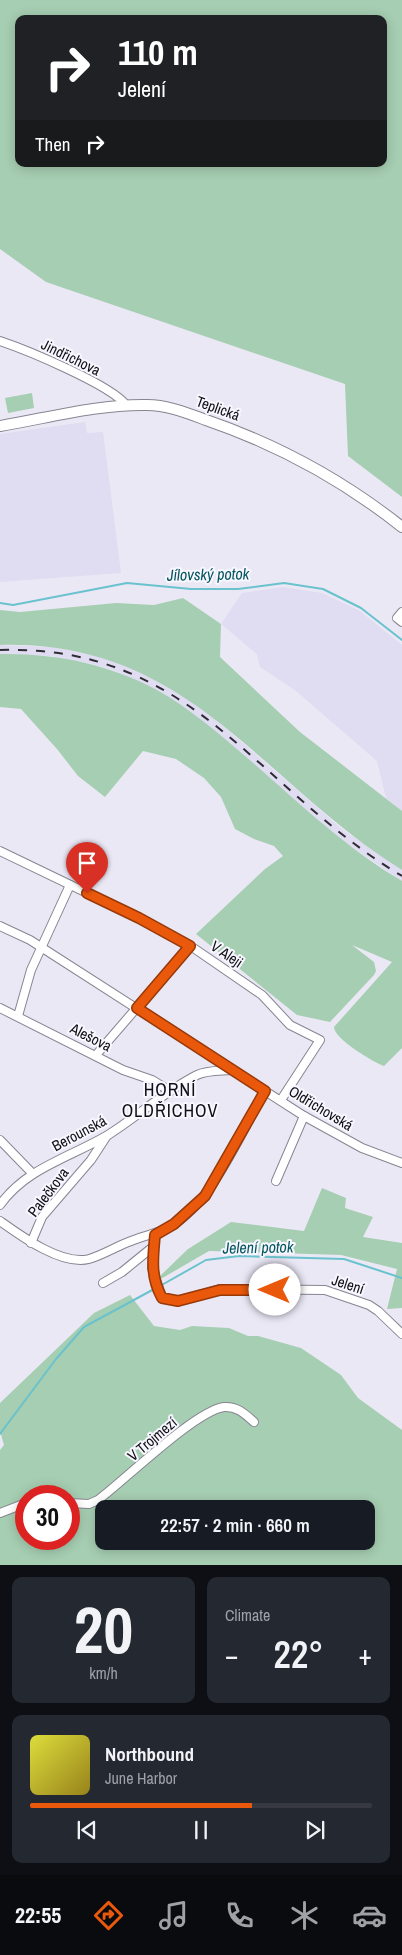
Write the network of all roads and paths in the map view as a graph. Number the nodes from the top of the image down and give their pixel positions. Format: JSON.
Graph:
{"nodes":[{"id":1,"x":0,"y":341,"type":"edge"},
{"id":2,"x":126,"y":405,"type":"junction"},
{"id":3,"x":0,"y":426,"type":"edge"},
{"id":4,"x":402,"y":527,"type":"edge"},
{"id":5,"x":402,"y":612,"type":"edge"},
{"id":6,"x":402,"y":622,"type":"edge"},
{"id":7,"x":0,"y":851,"type":"edge"},
{"id":8,"x":70,"y":885,"type":"junction"},
{"id":9,"x":0,"y":926,"type":"edge"},
{"id":10,"x":190,"y":946,"type":"junction"},
{"id":11,"x":42,"y":948,"type":"junction"},
{"id":12,"x":0,"y":1008,"type":"edge"},
{"id":13,"x":137,"y":1008,"type":"junction"},
{"id":14,"x":18,"y":1016,"type":"junction"},
{"id":15,"x":96,"y":1055,"type":"junction"},
{"id":16,"x":231,"y":1070,"type":"junction"},
{"id":17,"x":265,"y":1091,"type":"junction"},
{"id":18,"x":170,"y":1092,"type":"junction"},
{"id":19,"x":281,"y":1100,"type":"junction"},
{"id":20,"x":304,"y":1116,"type":"junction"},
{"id":21,"x":107,"y":1135,"type":"junction"},
{"id":22,"x":0,"y":1140,"type":"edge"},
{"id":23,"x":402,"y":1163,"type":"edge"},
{"id":24,"x":33,"y":1174,"type":"junction"},
{"id":25,"x":276,"y":1181,"type":"dead end"},
{"id":26,"x":0,"y":1205,"type":"edge"},
{"id":27,"x":0,"y":1221,"type":"edge"},
{"id":28,"x":155,"y":1235,"type":"junction"},
{"id":29,"x":31,"y":1243,"type":"junction"},
{"id":30,"x":154,"y":1246,"type":"junction"},
{"id":31,"x":103,"y":1283,"type":"dead end"},
{"id":32,"x":402,"y":1334,"type":"edge"},
{"id":33,"x":254,"y":1422,"type":"dead end"},
{"id":34,"x":80,"y":1504,"type":"edge"},
{"id":35,"x":15,"y":1507,"type":"edge"},
{"id":36,"x":0,"y":1513,"type":"edge"}],
"edges":[{"from":1,"to":2,"type":"street","name":"Jindřichova"},
{"from":2,"to":3,"type":"main road","name":"Teplická"},
{"from":2,"to":4,"type":"main road","name":"Teplická"},
{"from":5,"to":6,"type":"street"},
{"from":7,"to":8,"type":"street","name":"V Aleji"},
{"from":8,"to":10,"type":"street","name":"V Aleji"},
{"from":8,"to":11,"type":"street"},
{"from":9,"to":11,"type":"street","name":"Oldřichovská"},
{"from":10,"to":13,"type":"street"},
{"from":10,"to":19,"type":"street","name":"V Aleji"},
{"from":11,"to":13,"type":"street","name":"Oldřichovská"},
{"from":11,"to":14,"type":"street"},
{"from":12,"to":14,"type":"street","name":"Alešova"},
{"from":13,"to":15,"type":"street"},
{"from":13,"to":16,"type":"street","name":"Oldřichovská"},
{"from":14,"to":15,"type":"street","name":"Alešova"},
{"from":15,"to":18,"type":"street","name":"Alešova"},
{"from":16,"to":17,"type":"street","name":"Oldřichovská"},
{"from":16,"to":18,"type":"street","name":"Berounská"},
{"from":17,"to":19,"type":"street","name":"Oldřichovská"},
{"from":17,"to":28,"type":"street"},
{"from":18,"to":21,"type":"street","name":"Berounská"},
{"from":19,"to":20,"type":"street","name":"Oldřichovská"},
{"from":20,"to":23,"type":"street","name":"Oldřichovská"},
{"from":20,"to":25,"type":"street"},
{"from":21,"to":24,"type":"street","name":"Berounská"},
{"from":21,"to":29,"type":"street","name":"Palečkova"},
{"from":22,"to":24,"type":"street"},
{"from":24,"to":26,"type":"street","name":"Berounská"},
{"from":27,"to":29,"type":"street"},
{"from":28,"to":29,"type":"street"},
{"from":28,"to":30,"type":"street","name":"Jelení"},
{"from":30,"to":31,"type":"street"},
{"from":30,"to":32,"type":"street","name":"Jelení"},
{"from":33,"to":34,"type":"street","name":"V Trojmezí"},
{"from":35,"to":36,"type":"street"}]}
